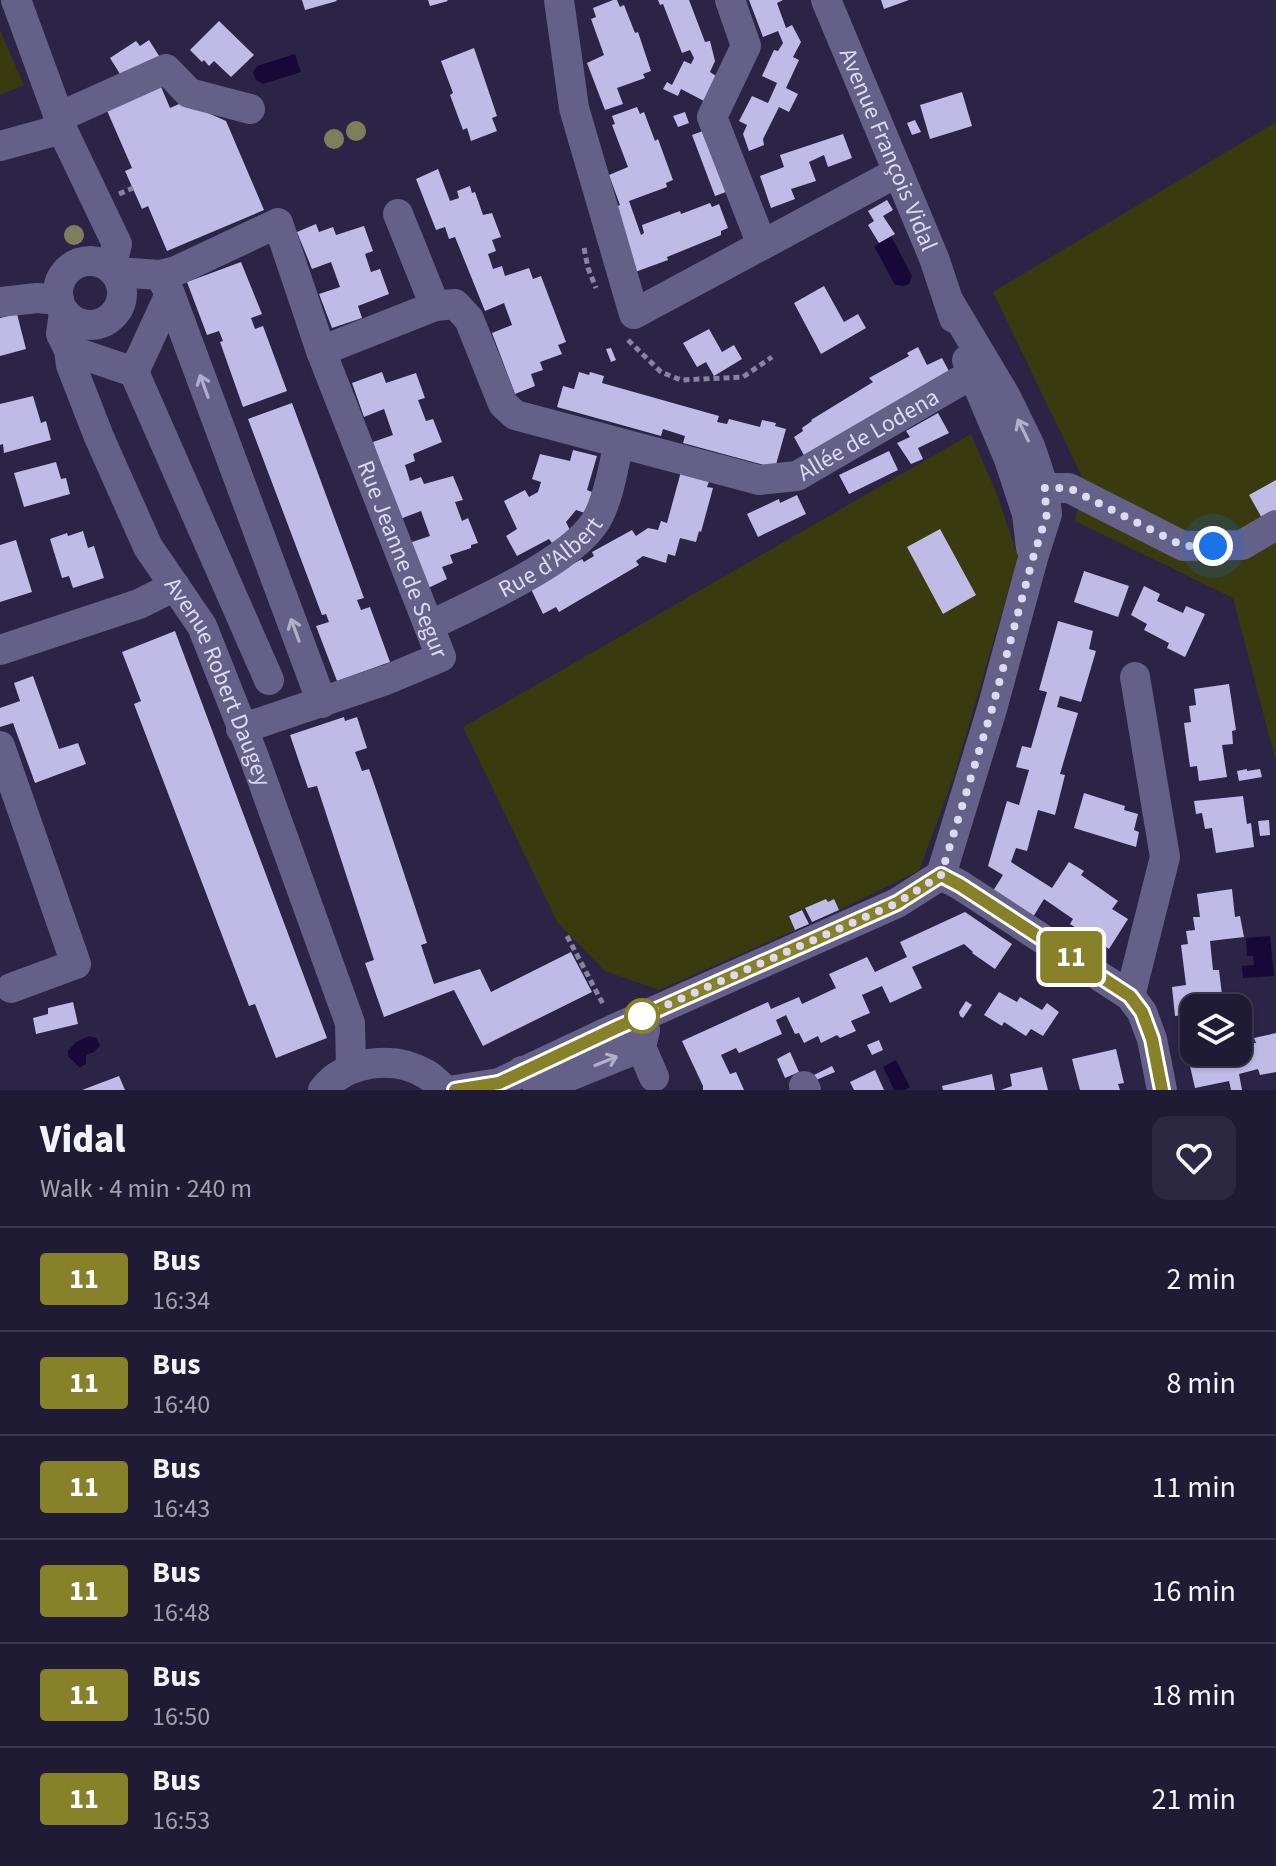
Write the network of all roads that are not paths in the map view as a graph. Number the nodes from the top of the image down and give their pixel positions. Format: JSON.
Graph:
{"nodes":[{"id":1,"x":16,"y":0,"type":"edge"},
{"id":2,"x":35,"y":0,"type":"edge"},
{"id":3,"x":559,"y":0,"type":"edge"},
{"id":4,"x":730,"y":0,"type":"edge"},
{"id":5,"x":826,"y":0,"type":"edge"},
{"id":6,"x":250,"y":109,"type":"dead end"},
{"id":7,"x":59,"y":119,"type":"junction"},
{"id":8,"x":0,"y":146,"type":"edge"},
{"id":9,"x":898,"y":172,"type":"junction"},
{"id":10,"x":398,"y":214,"type":"dead end"},
{"id":11,"x":762,"y":245,"type":"junction"},
{"id":12,"x":106,"y":266,"type":"junction"},
{"id":13,"x":165,"y":284,"type":"junction"},
{"id":14,"x":55,"y":297,"type":"junction"},
{"id":15,"x":948,"y":300,"type":"junction"},
{"id":16,"x":0,"y":302,"type":"edge"},
{"id":17,"x":121,"y":303,"type":"junction"},
{"id":18,"x":435,"y":306,"type":"junction"},
{"id":19,"x":95,"y":325,"type":"junction"},
{"id":20,"x":69,"y":350,"type":"junction"},
{"id":21,"x":321,"y":351,"type":"junction"},
{"id":22,"x":134,"y":372,"type":"junction"},
{"id":23,"x":972,"y":374,"type":"junction"},
{"id":24,"x":619,"y":443,"type":"junction"},
{"id":25,"x":1044,"y":488,"type":"junction"},
{"id":26,"x":1276,"y":525,"type":"edge"},
{"id":27,"x":1033,"y":558,"type":"junction"},
{"id":28,"x":175,"y":586,"type":"junction"},
{"id":29,"x":429,"y":626,"type":"junction"},
{"id":30,"x":0,"y":650,"type":"edge"},
{"id":31,"x":1135,"y":677,"type":"dead end"},
{"id":32,"x":269,"y":680,"type":"dead end"},
{"id":33,"x":322,"y":703,"type":"junction"},
{"id":34,"x":241,"y":729,"type":"junction"},
{"id":35,"x":0,"y":746,"type":"edge"},
{"id":36,"x":941,"y":875,"type":"junction"},
{"id":37,"x":11,"y":988,"type":"dead end"},
{"id":38,"x":1130,"y":996,"type":"junction"},
{"id":39,"x":629,"y":1022,"type":"junction"},
{"id":40,"x":350,"y":1023,"type":"junction"},
{"id":41,"x":641,"y":1047,"type":"junction"},
{"id":42,"x":403,"y":1064,"type":"junction"},
{"id":43,"x":351,"y":1069,"type":"junction"},
{"id":44,"x":654,"y":1077,"type":"dead end"},
{"id":45,"x":505,"y":1081,"type":"edge"},
{"id":46,"x":323,"y":1090,"type":"edge"},
{"id":47,"x":445,"y":1090,"type":"edge"},
{"id":48,"x":455,"y":1090,"type":"edge"},
{"id":49,"x":1162,"y":1090,"type":"edge"}],
"edges":[{"from":1,"to":7,"type":"street"},
{"from":2,"to":7,"type":"street"},
{"from":3,"to":11,"type":"street"},
{"from":4,"to":11,"type":"street"},
{"from":5,"to":9,"type":"street","name":"Avenue François Vidal"},
{"from":6,"to":7,"type":"street"},
{"from":7,"to":8,"type":"street"},
{"from":7,"to":12,"type":"street"},
{"from":9,"to":11,"type":"street"},
{"from":9,"to":15,"type":"street","name":"Avenue François Vidal"},
{"from":10,"to":18,"type":"street"},
{"from":12,"to":13,"type":"street","name":"Rue Jeanne de Segur"},
{"from":12,"to":14,"type":"street"},
{"from":12,"to":17,"type":"street"},
{"from":13,"to":17,"type":"street","name":"Rue Jeanne de Segur"},
{"from":13,"to":21,"type":"street","name":"Rue Jeanne de Segur"},
{"from":13,"to":22,"type":"street"},
{"from":33,"to":13,"type":"street","one_way":true},
{"from":14,"to":16,"type":"street"},
{"from":14,"to":19,"type":"street"},
{"from":14,"to":20,"type":"street","name":"Avenue Robert Daugey"},
{"from":15,"to":23,"type":"street","name":"Avenue François Vidal"},
{"from":25,"to":15,"type":"street","name":"Avenue François Vidal","one_way":true},
{"from":17,"to":19,"type":"street"},
{"from":18,"to":21,"type":"street"},
{"from":18,"to":24,"type":"street"},
{"from":19,"to":20,"type":"street"},
{"from":20,"to":22,"type":"street"},
{"from":20,"to":28,"type":"street","name":"Avenue Robert Daugey"},
{"from":21,"to":29,"type":"street","name":"Rue Jeanne de Segur"},
{"from":22,"to":32,"type":"street","name":"Avenue Robert Daugey"},
{"from":23,"to":24,"type":"street","name":"Allée de Lodena"},
{"from":23,"to":27,"type":"street","name":"Avenue François Vidal"},
{"from":24,"to":29,"type":"street","name":"Rue d’Albert"},
{"from":25,"to":26,"type":"street"},
{"from":25,"to":27,"type":"street","name":"Avenue François Vidal"},
{"from":27,"to":36,"type":"street","name":"Avenue François Vidal"},
{"from":28,"to":30,"type":"street"},
{"from":28,"to":34,"type":"street","name":"Avenue Robert Daugey"},
{"from":29,"to":33,"type":"street","name":"Rue Jeanne de Segur"},
{"from":31,"to":38,"type":"street"},
{"from":33,"to":34,"type":"street","name":"Rue Jeanne de Segur"},
{"from":34,"to":40,"type":"street","name":"Avenue Robert Daugey"},
{"from":35,"to":37,"type":"street"},
{"from":36,"to":38,"type":"street"},
{"from":36,"to":39,"type":"street"},
{"from":38,"to":49,"type":"street"},
{"from":39,"to":41,"type":"street"},
{"from":39,"to":45,"type":"street"},
{"from":40,"to":42,"type":"street"},
{"from":40,"to":43,"type":"street","name":"Avenue Robert Daugey"},
{"from":41,"to":44,"type":"street"},
{"from":45,"to":41,"type":"street","one_way":true},
{"from":42,"to":43,"type":"street"},
{"from":42,"to":47,"type":"street"},
{"from":43,"to":46,"type":"street"},
{"from":45,"to":48,"type":"street"}]}
